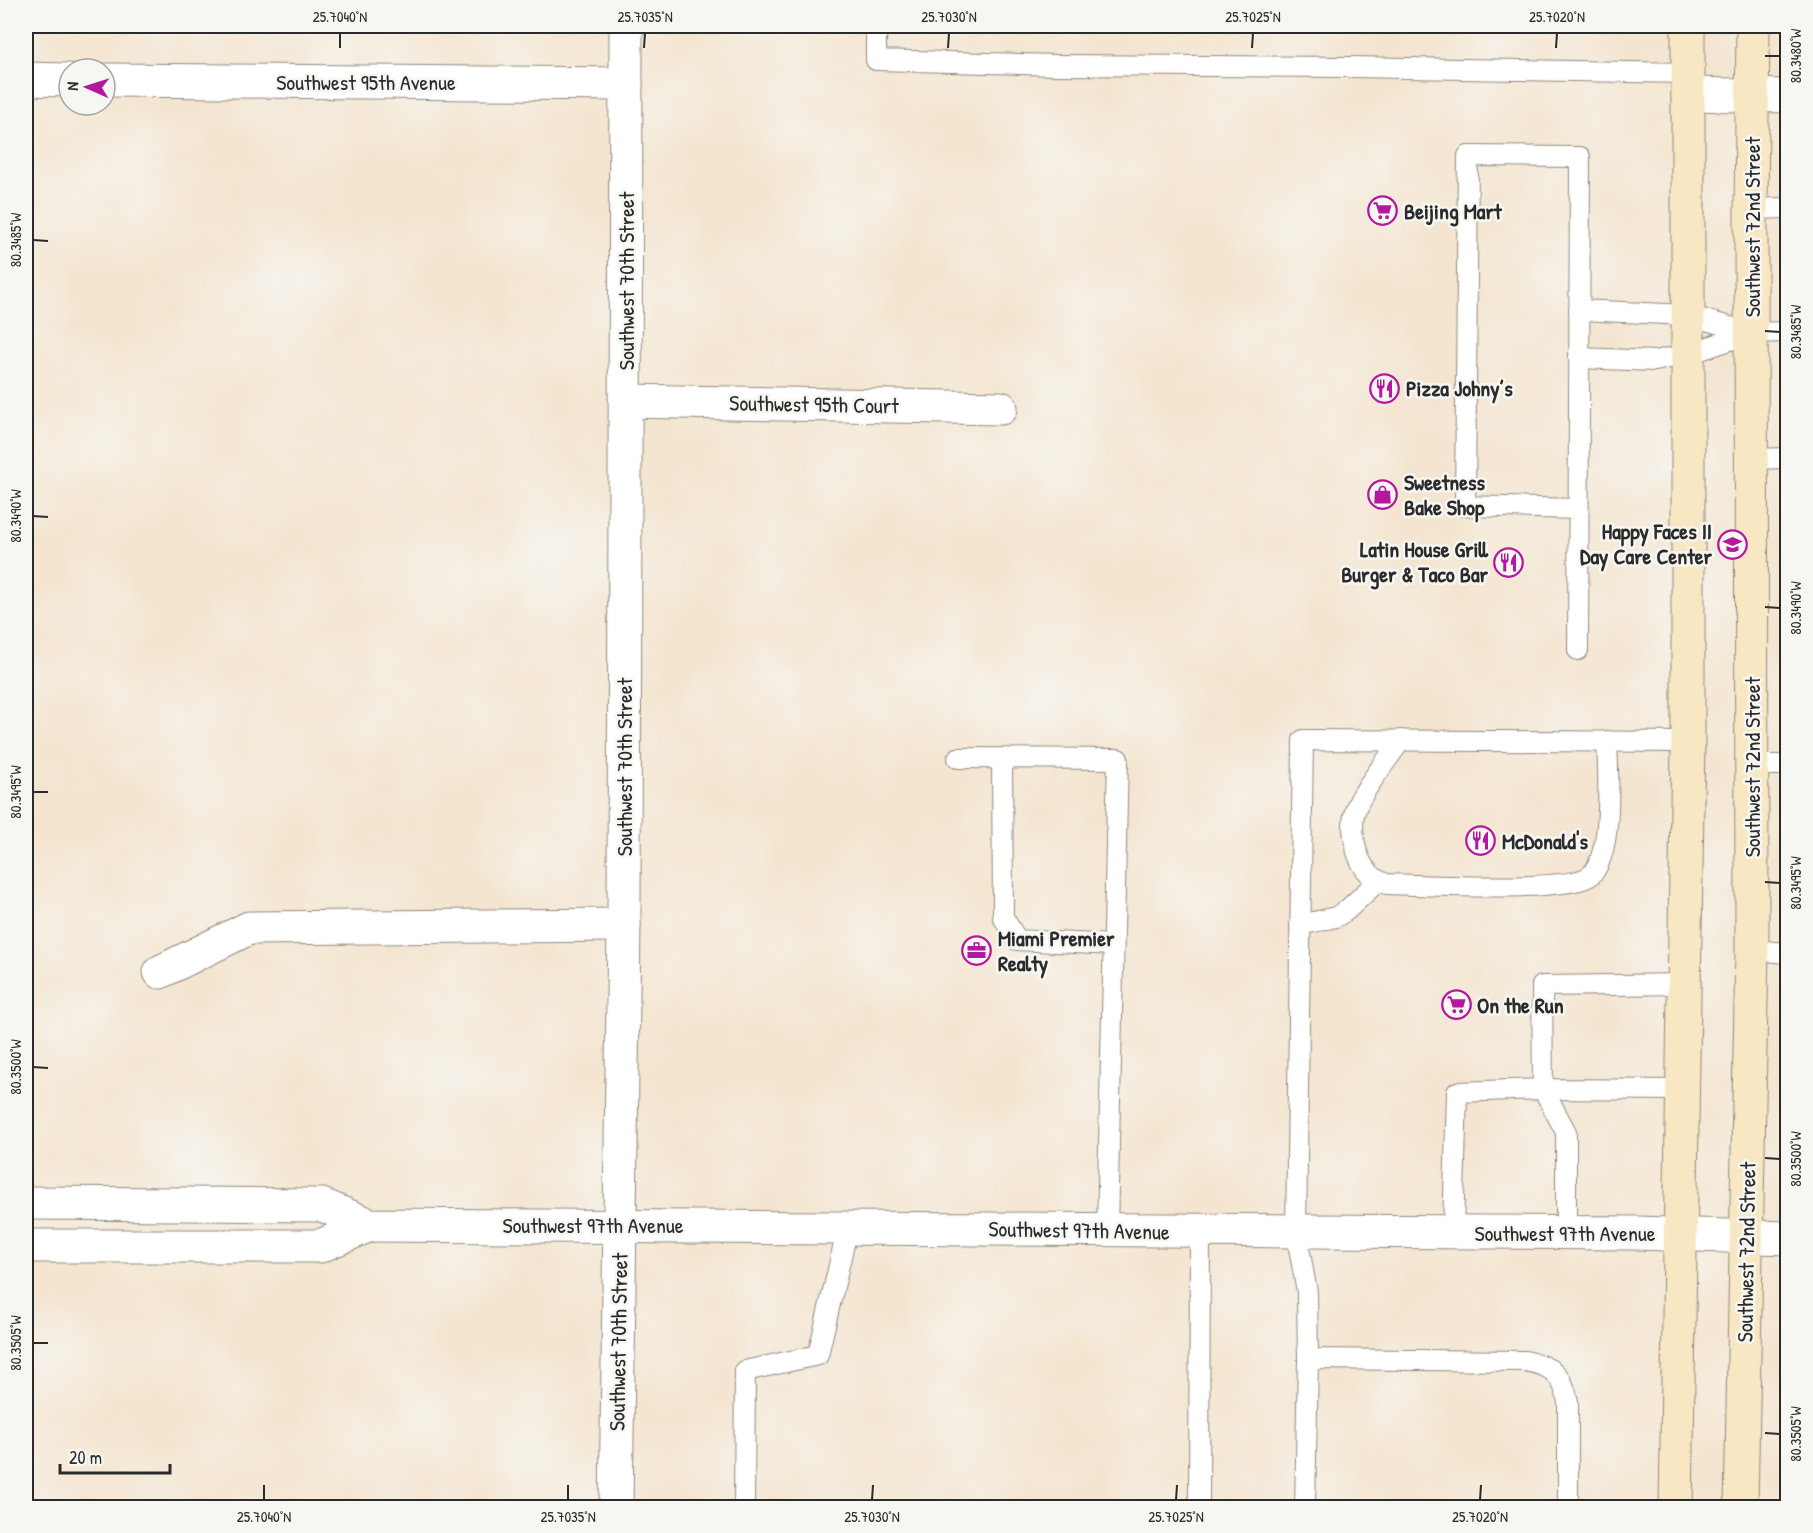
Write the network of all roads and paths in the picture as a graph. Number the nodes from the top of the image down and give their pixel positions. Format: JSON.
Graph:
{"nodes":[{"id":1,"x":626,"y":26,"type":"edge"},
{"id":2,"x":876,"y":26,"type":"edge"},
{"id":3,"x":1688,"y":26,"type":"edge"},
{"id":4,"x":1753,"y":26,"type":"edge"},
{"id":5,"x":26,"y":79,"type":"edge"},
{"id":6,"x":57,"y":80,"type":"edge"},
{"id":7,"x":117,"y":80,"type":"edge"},
{"id":8,"x":1688,"y":83,"type":"junction"},
{"id":9,"x":626,"y":84,"type":"junction"},
{"id":10,"x":1753,"y":95,"type":"junction"},
{"id":11,"x":1788,"y":96,"type":"edge"},
{"id":12,"x":1788,"y":208,"type":"edge"},
{"id":13,"x":1751,"y":209,"type":"junction"},
{"id":14,"x":1579,"y":310,"type":"junction"},
{"id":15,"x":1688,"y":315,"type":"junction"},
{"id":16,"x":1788,"y":332,"type":"edge"},
{"id":17,"x":1751,"y":333,"type":"junction"},
{"id":18,"x":1688,"y":354,"type":"junction"},
{"id":19,"x":1579,"y":358,"type":"junction"},
{"id":20,"x":627,"y":401,"type":"junction"},
{"id":21,"x":1001,"y":408,"type":"dead end"},
{"id":22,"x":1788,"y":458,"type":"edge"},
{"id":23,"x":1751,"y":459,"type":"junction"},
{"id":24,"x":1578,"y":509,"type":"junction"},
{"id":25,"x":1578,"y":650,"type":"dead end"},
{"id":26,"x":1401,"y":740,"type":"junction"},
{"id":27,"x":1607,"y":741,"type":"junction"},
{"id":28,"x":1688,"y":742,"type":"junction"},
{"id":29,"x":958,"y":758,"type":"dead end"},
{"id":30,"x":1002,"y":759,"type":"junction"},
{"id":31,"x":1752,"y":765,"type":"junction"},
{"id":32,"x":1788,"y":765,"type":"edge"},
{"id":33,"x":1378,"y":881,"type":"junction"},
{"id":34,"x":624,"y":925,"type":"junction"},
{"id":35,"x":1300,"y":925,"type":"junction"},
{"id":36,"x":1113,"y":945,"type":"junction"},
{"id":37,"x":1752,"y":950,"type":"junction"},
{"id":38,"x":1788,"y":953,"type":"edge"},
{"id":39,"x":160,"y":972,"type":"dead end"},
{"id":40,"x":1684,"y":984,"type":"junction"},
{"id":41,"x":1543,"y":1089,"type":"junction"},
{"id":42,"x":1682,"y":1090,"type":"junction"},
{"id":43,"x":26,"y":1203,"type":"edge"},
{"id":44,"x":370,"y":1225,"type":"junction"},
{"id":45,"x":620,"y":1225,"type":"junction"},
{"id":46,"x":848,"y":1227,"type":"junction"},
{"id":47,"x":1107,"y":1230,"type":"junction"},
{"id":48,"x":1200,"y":1231,"type":"junction"},
{"id":49,"x":1296,"y":1231,"type":"junction"},
{"id":50,"x":1454,"y":1232,"type":"junction"},
{"id":51,"x":1566,"y":1232,"type":"junction"},
{"id":52,"x":1680,"y":1234,"type":"junction"},
{"id":53,"x":1747,"y":1237,"type":"junction"},
{"id":54,"x":1788,"y":1238,"type":"edge"},
{"id":55,"x":26,"y":1246,"type":"edge"},
{"id":56,"x":1308,"y":1359,"type":"junction"},
{"id":57,"x":615,"y":1508,"type":"edge"},
{"id":58,"x":744,"y":1508,"type":"edge"},
{"id":59,"x":1199,"y":1508,"type":"edge"},
{"id":60,"x":1305,"y":1508,"type":"edge"},
{"id":61,"x":1568,"y":1508,"type":"edge"},
{"id":62,"x":1676,"y":1508,"type":"edge"},
{"id":63,"x":1741,"y":1508,"type":"edge"}],
"edges":[{"from":1,"to":9,"type":"street","name":"Southwest 70th Street"},
{"from":2,"to":8,"type":"lane"},
{"from":3,"to":8,"type":"main road"},
{"from":4,"to":10,"type":"main road","name":"Southwest 72nd Street"},
{"from":5,"to":6,"type":"street"},
{"from":7,"to":9,"type":"street","name":"Southwest 95th Avenue"},
{"from":8,"to":10,"type":"street"},
{"from":8,"to":15,"type":"main road"},
{"from":9,"to":20,"type":"street","name":"Southwest 70th Street"},
{"from":10,"to":11,"type":"street"},
{"from":10,"to":13,"type":"main road","name":"Southwest 72nd Street"},
{"from":12,"to":13,"type":"lane"},
{"from":13,"to":17,"type":"main road","name":"Southwest 72nd Street"},
{"from":14,"to":15,"type":"lane"},
{"from":14,"to":19,"type":"lane"},
{"from":14,"to":24,"type":"lane"},
{"from":15,"to":17,"type":"lane"},
{"from":15,"to":18,"type":"main road"},
{"from":16,"to":17,"type":"lane"},
{"from":17,"to":18,"type":"lane"},
{"from":17,"to":23,"type":"main road","name":"Southwest 72nd Street"},
{"from":18,"to":19,"type":"lane"},
{"from":18,"to":28,"type":"main road"},
{"from":19,"to":24,"type":"lane"},
{"from":20,"to":21,"type":"street","name":"Southwest 95th Court"},
{"from":20,"to":34,"type":"street","name":"Southwest 70th Street"},
{"from":22,"to":23,"type":"lane"},
{"from":23,"to":31,"type":"main road","name":"Southwest 72nd Street"},
{"from":24,"to":25,"type":"lane"},
{"from":26,"to":27,"type":"lane"},
{"from":26,"to":33,"type":"lane"},
{"from":26,"to":35,"type":"lane"},
{"from":27,"to":28,"type":"lane"},
{"from":27,"to":33,"type":"lane"},
{"from":28,"to":40,"type":"main road"},
{"from":29,"to":30,"type":"lane"},
{"from":30,"to":36,"type":"lane"},
{"from":30,"to":36,"type":"lane"},
{"from":31,"to":32,"type":"lane"},
{"from":31,"to":37,"type":"main road","name":"Southwest 72nd Street"},
{"from":33,"to":35,"type":"lane"},
{"from":34,"to":39,"type":"street"},
{"from":34,"to":45,"type":"street","name":"Southwest 70th Street"},
{"from":35,"to":49,"type":"lane"},
{"from":36,"to":47,"type":"lane"},
{"from":37,"to":38,"type":"lane"},
{"from":37,"to":53,"type":"main road","name":"Southwest 72nd Street"},
{"from":40,"to":41,"type":"lane"},
{"from":40,"to":42,"type":"main road"},
{"from":41,"to":42,"type":"lane"},
{"from":41,"to":50,"type":"lane"},
{"from":41,"to":51,"type":"lane"},
{"from":42,"to":52,"type":"main road"},
{"from":43,"to":44,"type":"street","name":"Southwest 97th Avenue"},
{"from":44,"to":45,"type":"street","name":"Southwest 97th Avenue"},
{"from":44,"to":55,"type":"street","name":"Southwest 97th Avenue"},
{"from":45,"to":46,"type":"street","name":"Southwest 97th Avenue"},
{"from":45,"to":57,"type":"street","name":"Southwest 70th Street"},
{"from":46,"to":47,"type":"street","name":"Southwest 97th Avenue"},
{"from":46,"to":58,"type":"lane"},
{"from":47,"to":48,"type":"street","name":"Southwest 97th Avenue"},
{"from":48,"to":49,"type":"street","name":"Southwest 97th Avenue"},
{"from":48,"to":59,"type":"lane"},
{"from":49,"to":50,"type":"street","name":"Southwest 97th Avenue"},
{"from":49,"to":56,"type":"lane"},
{"from":50,"to":51,"type":"street","name":"Southwest 97th Avenue"},
{"from":51,"to":52,"type":"street","name":"Southwest 97th Avenue"},
{"from":52,"to":53,"type":"street","name":"Southwest 97th Avenue"},
{"from":52,"to":62,"type":"main road"},
{"from":53,"to":54,"type":"street","name":"Southwest 97th Avenue"},
{"from":53,"to":63,"type":"main road","name":"Southwest 72nd Street"},
{"from":56,"to":60,"type":"lane"},
{"from":56,"to":61,"type":"lane"}]}
